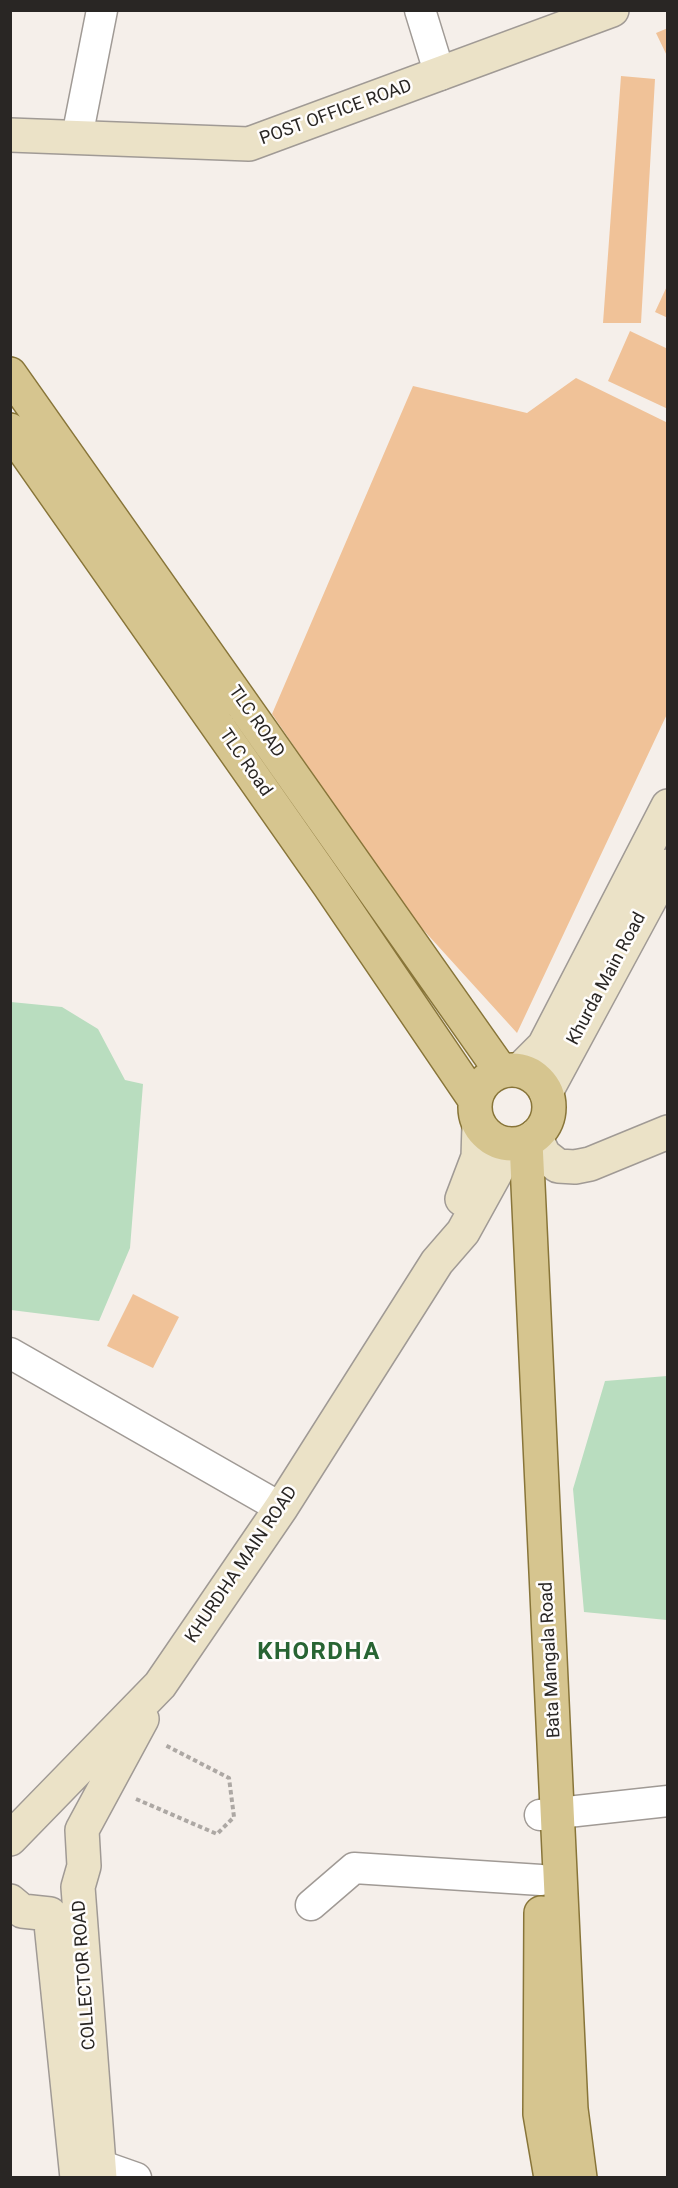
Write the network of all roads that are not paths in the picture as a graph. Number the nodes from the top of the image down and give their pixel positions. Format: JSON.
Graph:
{"nodes":[{"id":1,"x":102,"y":10,"type":"edge"},
{"id":2,"x":420,"y":10,"type":"edge"},
{"id":3,"x":612,"y":10,"type":"edge"},
{"id":4,"x":440,"y":75,"type":"junction"},
{"id":5,"x":10,"y":135,"type":"edge"},
{"id":6,"x":77,"y":137,"type":"junction"},
{"id":7,"x":10,"y":374,"type":"edge"},
{"id":8,"x":10,"y":430,"type":"edge"},
{"id":9,"x":668,"y":806,"type":"edge"},
{"id":10,"x":668,"y":866,"type":"edge"},
{"id":11,"x":511,"y":1070,"type":"junction"},
{"id":12,"x":546,"y":1092,"type":"junction"},
{"id":13,"x":477,"y":1113,"type":"junction"},
{"id":14,"x":668,"y":1132,"type":"edge"},
{"id":15,"x":520,"y":1142,"type":"junction"},
{"id":16,"x":437,"y":1262,"type":"junction"},
{"id":17,"x":10,"y":1353,"type":"edge"},
{"id":18,"x":281,"y":1508,"type":"junction"},
{"id":19,"x":160,"y":1685,"type":"junction"},
{"id":20,"x":668,"y":1801,"type":"edge"},
{"id":21,"x":549,"y":1814,"type":"junction"},
{"id":22,"x":21,"y":1828,"type":"edge"},
{"id":23,"x":82,"y":1830,"type":"junction"},
{"id":24,"x":541,"y":1880,"type":"junction"},
{"id":25,"x":78,"y":1887,"type":"junction"},
{"id":26,"x":10,"y":1901,"type":"edge"},
{"id":27,"x":311,"y":1905,"type":"dead end"},
{"id":28,"x":50,"y":1914,"type":"junction"},
{"id":29,"x":92,"y":2173,"type":"edge"},
{"id":30,"x":136,"y":2178,"type":"edge"},
{"id":31,"x":551,"y":2178,"type":"edge"},
{"id":32,"x":580,"y":2178,"type":"edge"}],
"edges":[{"from":1,"to":6,"type":"street"},
{"from":2,"to":4,"type":"street"},
{"from":3,"to":4,"type":"main road","name":"POST OFFICE ROAD"},
{"from":4,"to":6,"type":"main road","name":"POST OFFICE ROAD"},
{"from":5,"to":6,"type":"main road","name":"POST OFFICE ROAD"},
{"from":7,"to":11,"type":"main road","name":"TLC ROAD"},
{"from":8,"to":13,"type":"main road","name":"TLC Road"},
{"from":9,"to":11,"type":"main road"},
{"from":10,"to":12,"type":"main road","name":"Khurda Main Road"},
{"from":11,"to":12,"type":"main road"},
{"from":11,"to":13,"type":"main road"},
{"from":12,"to":15,"type":"main road"},
{"from":13,"to":15,"type":"main road"},
{"from":13,"to":16,"type":"main road"},
{"from":14,"to":15,"type":"main road"},
{"from":15,"to":16,"type":"main road"},
{"from":15,"to":21,"type":"main road","name":"Bata Mangala Road"},
{"from":16,"to":18,"type":"main road","name":"KHURDHA MAIN ROAD"},
{"from":17,"to":18,"type":"street"},
{"from":18,"to":19,"type":"main road","name":"KHURDHA MAIN ROAD"},
{"from":19,"to":22,"type":"main road","name":"KHURDHA MAIN ROAD"},
{"from":19,"to":23,"type":"main road"},
{"from":20,"to":21,"type":"street"},
{"from":21,"to":24,"type":"main road","name":"Bata Mangala Road"},
{"from":21,"to":32,"type":"main road","name":"Bata Mangala Road"},
{"from":22,"to":23,"type":"main road"},
{"from":23,"to":25,"type":"main road","name":"COLLECTOR ROAD"},
{"from":24,"to":27,"type":"street"},
{"from":24,"to":31,"type":"main road","name":"Bata Mangala Road"},
{"from":25,"to":28,"type":"main road"},
{"from":25,"to":29,"type":"main road","name":"COLLECTOR ROAD"},
{"from":26,"to":28,"type":"main road"},
{"from":28,"to":29,"type":"main road","name":"COLLECTOR ROAD"},
{"from":29,"to":30,"type":"street"}]}
